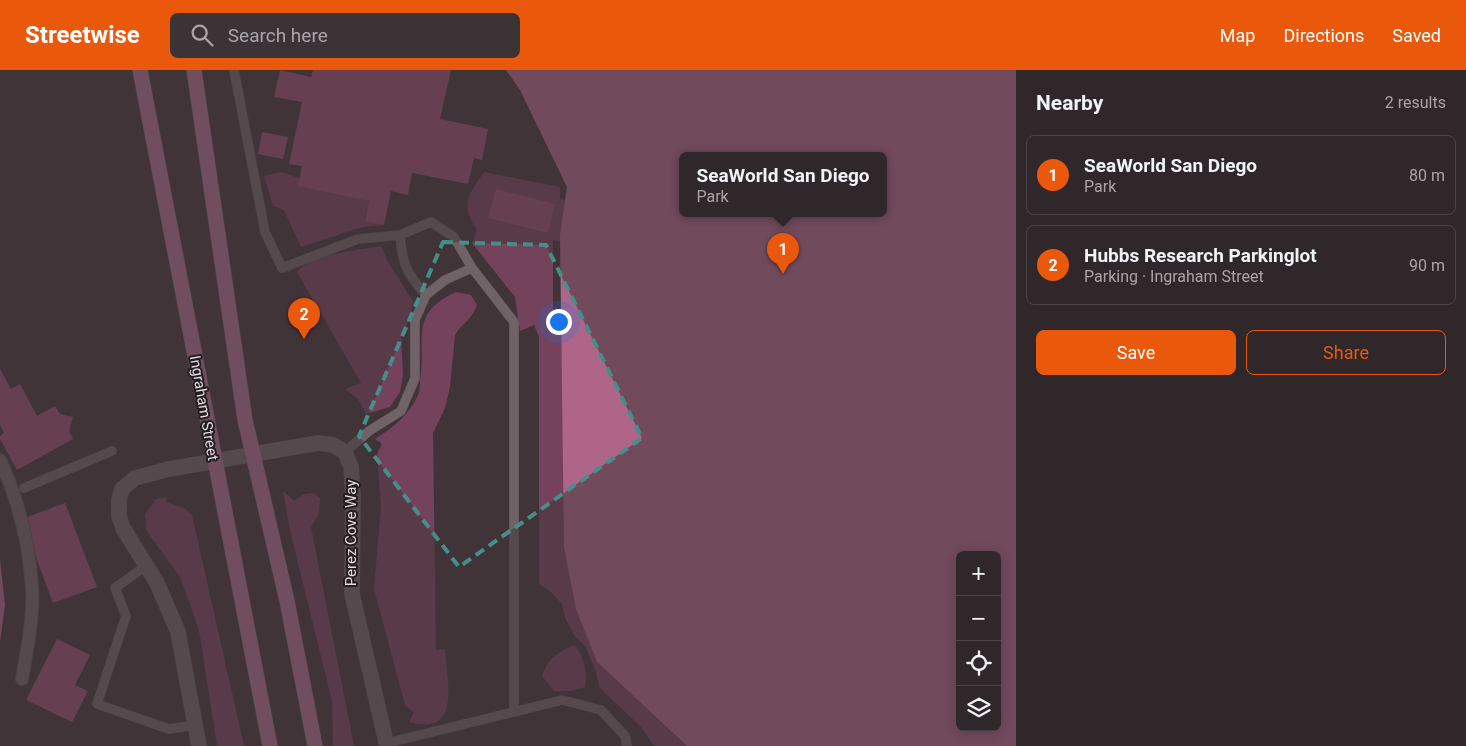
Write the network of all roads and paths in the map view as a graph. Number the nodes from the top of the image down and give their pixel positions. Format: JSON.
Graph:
{"nodes":[{"id":1,"x":140,"y":70,"type":"edge"},
{"id":2,"x":234,"y":70,"type":"edge"},
{"id":3,"x":194,"y":75,"type":"edge"},
{"id":4,"x":400,"y":235,"type":"junction"},
{"id":5,"x":472,"y":268,"type":"junction"},
{"id":6,"x":426,"y":295,"type":"junction"},
{"id":7,"x":112,"y":451,"type":"dead end"},
{"id":8,"x":345,"y":452,"type":"junction"},
{"id":9,"x":252,"y":454,"type":"junction"},
{"id":10,"x":0,"y":460,"type":"edge"},
{"id":11,"x":214,"y":462,"type":"junction"},
{"id":12,"x":24,"y":488,"type":"dead end"},
{"id":13,"x":146,"y":565,"type":"junction"},
{"id":14,"x":22,"y":679,"type":"dead end"},
{"id":15,"x":514,"y":712,"type":"junction"},
{"id":16,"x":196,"y":725,"type":"junction"},
{"id":17,"x":387,"y":745,"type":"edge"},
{"id":18,"x":199,"y":746,"type":"edge"},
{"id":19,"x":270,"y":746,"type":"edge"},
{"id":20,"x":315,"y":746,"type":"edge"},
{"id":21,"x":627,"y":746,"type":"edge"}],
"edges":[{"from":1,"to":11,"type":"main road","name":"Ingraham Street"},
{"from":2,"to":4,"type":"lane"},
{"from":3,"to":9,"type":"main road"},
{"from":4,"to":5,"type":"lane"},
{"from":4,"to":6,"type":"lane"},
{"from":5,"to":6,"type":"lane"},
{"from":5,"to":15,"type":"lane"},
{"from":6,"to":8,"type":"lane"},
{"from":7,"to":12,"type":"lane"},
{"from":8,"to":9,"type":"street"},
{"from":8,"to":17,"type":"street","name":"Perez Cove Way"},
{"from":9,"to":11,"type":"street"},
{"from":9,"to":20,"type":"main road"},
{"from":10,"to":14,"type":"street"},
{"from":11,"to":13,"type":"street"},
{"from":11,"to":19,"type":"main road","name":"Ingraham Street"},
{"from":13,"to":16,"type":"street"},
{"from":13,"to":16,"type":"lane"},
{"from":15,"to":17,"type":"lane"},
{"from":15,"to":21,"type":"lane"},
{"from":16,"to":18,"type":"street"}]}
